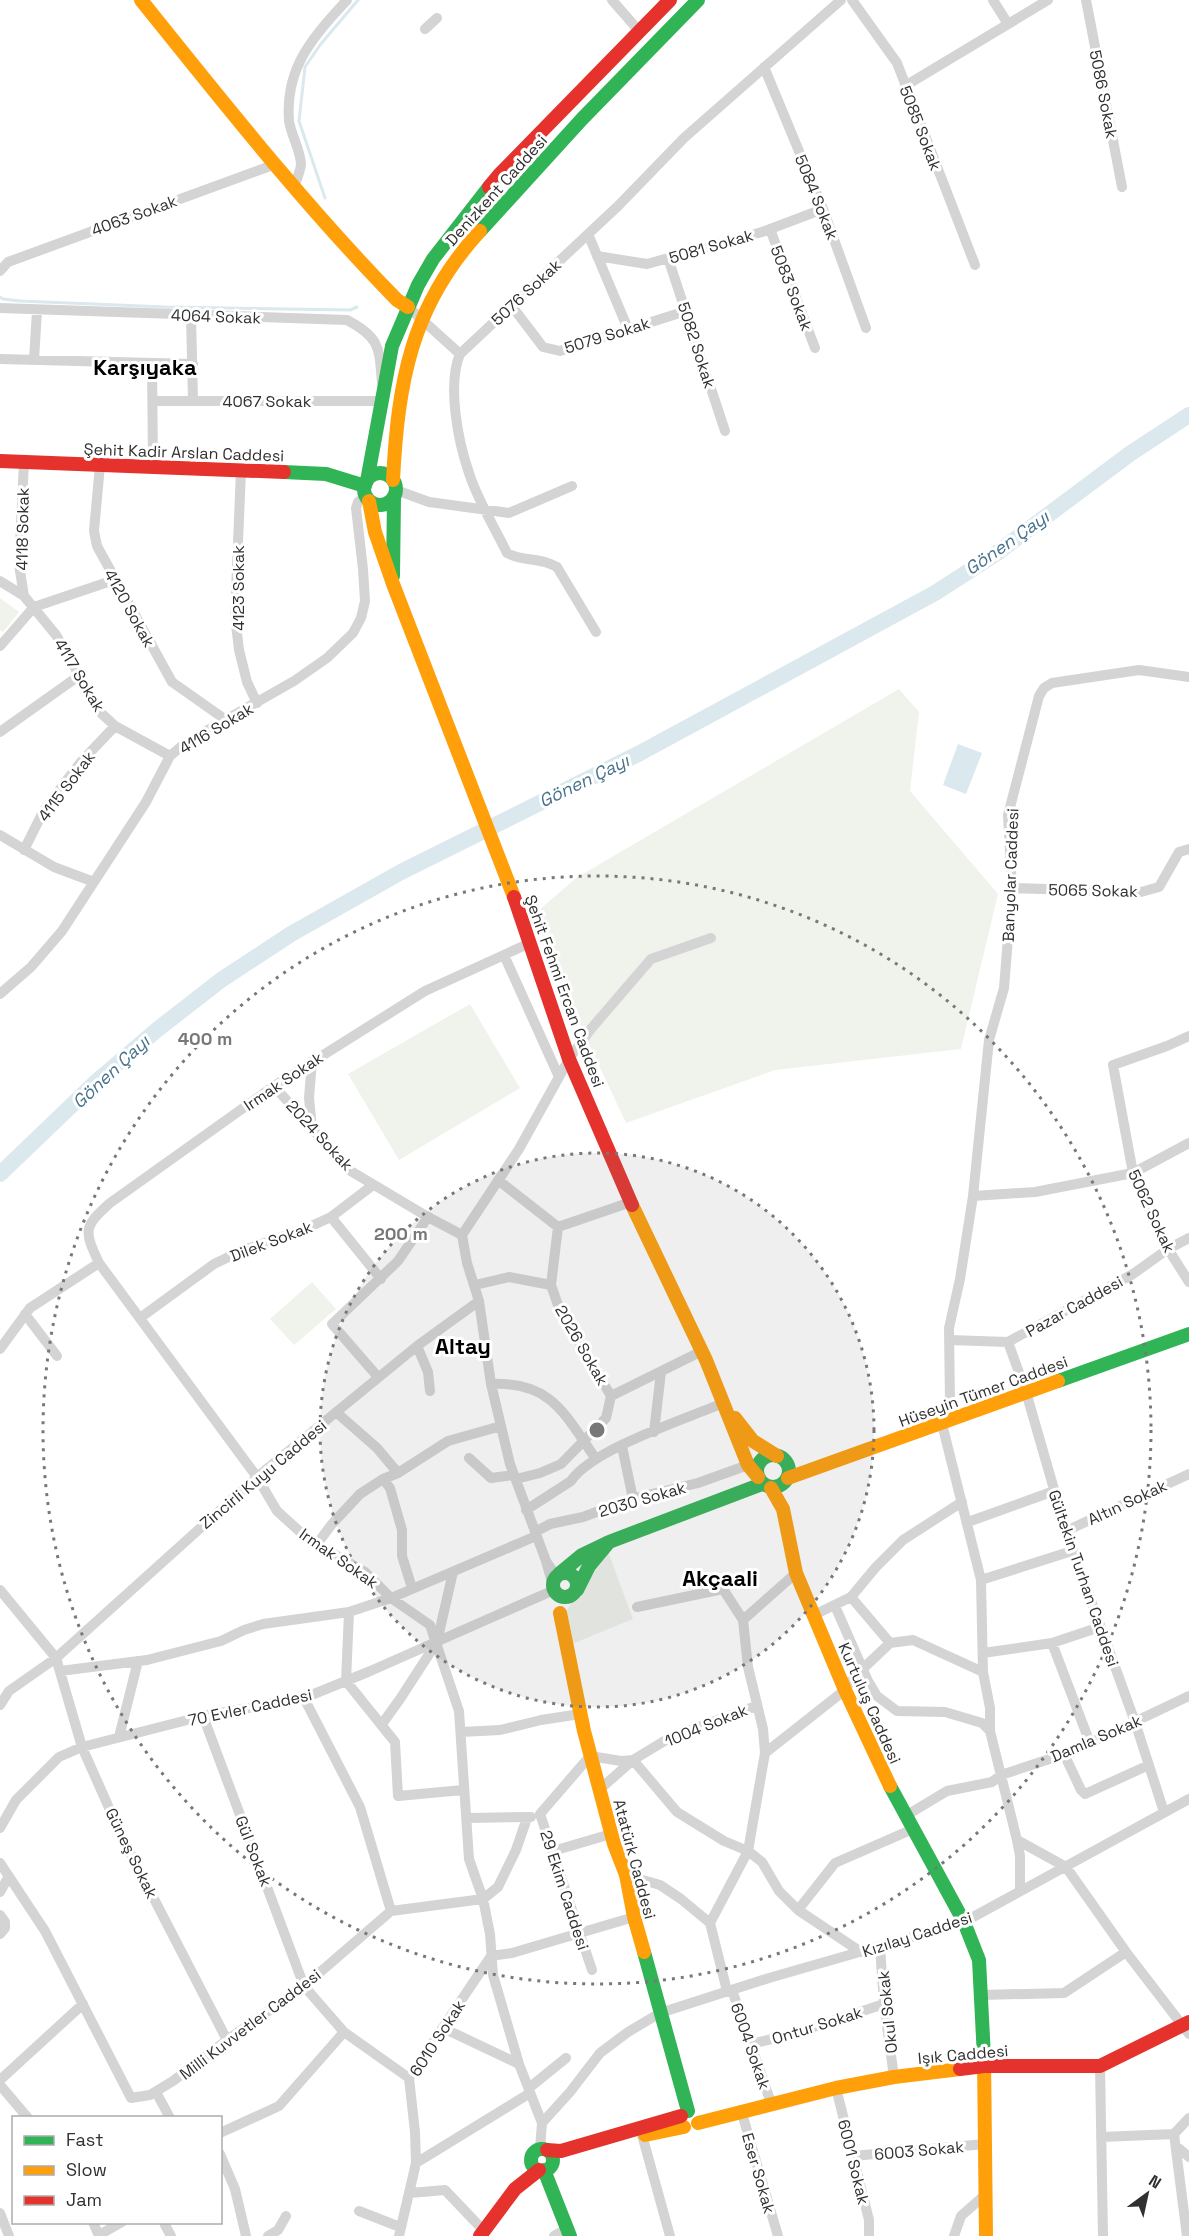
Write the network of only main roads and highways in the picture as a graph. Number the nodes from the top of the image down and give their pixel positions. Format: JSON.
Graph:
{"nodes":[{"id":1,"x":141,"y":0,"type":"edge"},
{"id":2,"x":698,"y":0,"type":"edge"},
{"id":3,"x":668,"y":1,"type":"edge"},
{"id":4,"x":408,"y":308,"type":"junction"},
{"id":5,"x":0,"y":461,"type":"edge"},
{"id":6,"x":394,"y":489,"type":"junction"},
{"id":7,"x":367,"y":491,"type":"junction"},
{"id":8,"x":393,"y":584,"type":"junction"},
{"id":9,"x":1189,"y":1334,"type":"edge"},
{"id":10,"x":723,"y":1403,"type":"junction"},
{"id":11,"x":782,"y":1459,"type":"junction"},
{"id":12,"x":824,"y":1466,"type":"junction"},
{"id":13,"x":788,"y":1478,"type":"junction"},
{"id":14,"x":764,"y":1483,"type":"junction"},
{"id":15,"x":609,"y":1542,"type":"junction"},
{"id":16,"x":555,"y":1584,"type":"junction"},
{"id":17,"x":574,"y":1593,"type":"junction"},
{"id":18,"x":560,"y":1613,"type":"junction"},
{"id":19,"x":1187,"y":2027,"type":"edge"},
{"id":20,"x":984,"y":2066,"type":"junction"},
{"id":21,"x":689,"y":2118,"type":"junction"},
{"id":22,"x":542,"y":2160,"type":"junction"},
{"id":23,"x":568,"y":2232,"type":"edge"},
{"id":24,"x":482,"y":2234,"type":"edge"},
{"id":25,"x":986,"y":2236,"type":"edge"}],
"edges":[{"from":1,"to":4,"type":"main road"},
{"from":2,"to":6,"type":"main road","name":"Denizkent Caddesi"},
{"from":3,"to":4,"type":"main road","name":"Denizkent Caddesi"},
{"from":4,"to":7,"type":"main road","name":"Denizkent Caddesi"},
{"from":5,"to":7,"type":"main road","name":"Şehit Kadir Arslan Caddesi"},
{"from":6,"to":7,"type":"main road"},
{"from":6,"to":7,"type":"main road"},
{"from":6,"to":8,"type":"main road","name":"Şehit Fehmi Ercan Caddesi"},
{"from":7,"to":8,"type":"main road","name":"Şehit Fehmi Ercan Caddesi"},
{"from":8,"to":10,"type":"main road","name":"Şehit Fehmi Ercan Caddesi"},
{"from":9,"to":12,"type":"main road","name":"Hüseyin Tümer Caddesi"},
{"from":10,"to":11,"type":"main road","name":"Şehit Fehmi Ercan Caddesi"},
{"from":10,"to":14,"type":"main road","name":"Şehit Fehmi Ercan Caddesi"},
{"from":11,"to":12,"type":"main road","name":"Şehit Fehmi Ercan Caddesi"},
{"from":11,"to":13,"type":"main road"},
{"from":11,"to":14,"type":"main road"},
{"from":12,"to":13,"type":"main road","name":"Hüseyin Tümer Caddesi"},
{"from":13,"to":14,"type":"main road"},
{"from":14,"to":15,"type":"main road"},
{"from":14,"to":20,"type":"main road","name":"Kurtuluş Caddesi"},
{"from":15,"to":16,"type":"main road"},
{"from":15,"to":17,"type":"main road"},
{"from":16,"to":17,"type":"main road"},
{"from":16,"to":17,"type":"main road"},
{"from":16,"to":18,"type":"main road","name":"Atatürk Caddesi"},
{"from":17,"to":18,"type":"main road"},
{"from":18,"to":21,"type":"main road","name":"Atatürk Caddesi"},
{"from":19,"to":20,"type":"main road","name":"Işık Caddesi"},
{"from":20,"to":21,"type":"main road","name":"Işık Caddesi"},
{"from":20,"to":25,"type":"main road","name":"Kurtuluş Caddesi"},
{"from":21,"to":22,"type":"main road","name":"Işık Caddesi"},
{"from":21,"to":22,"type":"main road","name":"Işık Caddesi"},
{"from":22,"to":23,"type":"main road"},
{"from":22,"to":24,"type":"main road"}]}
